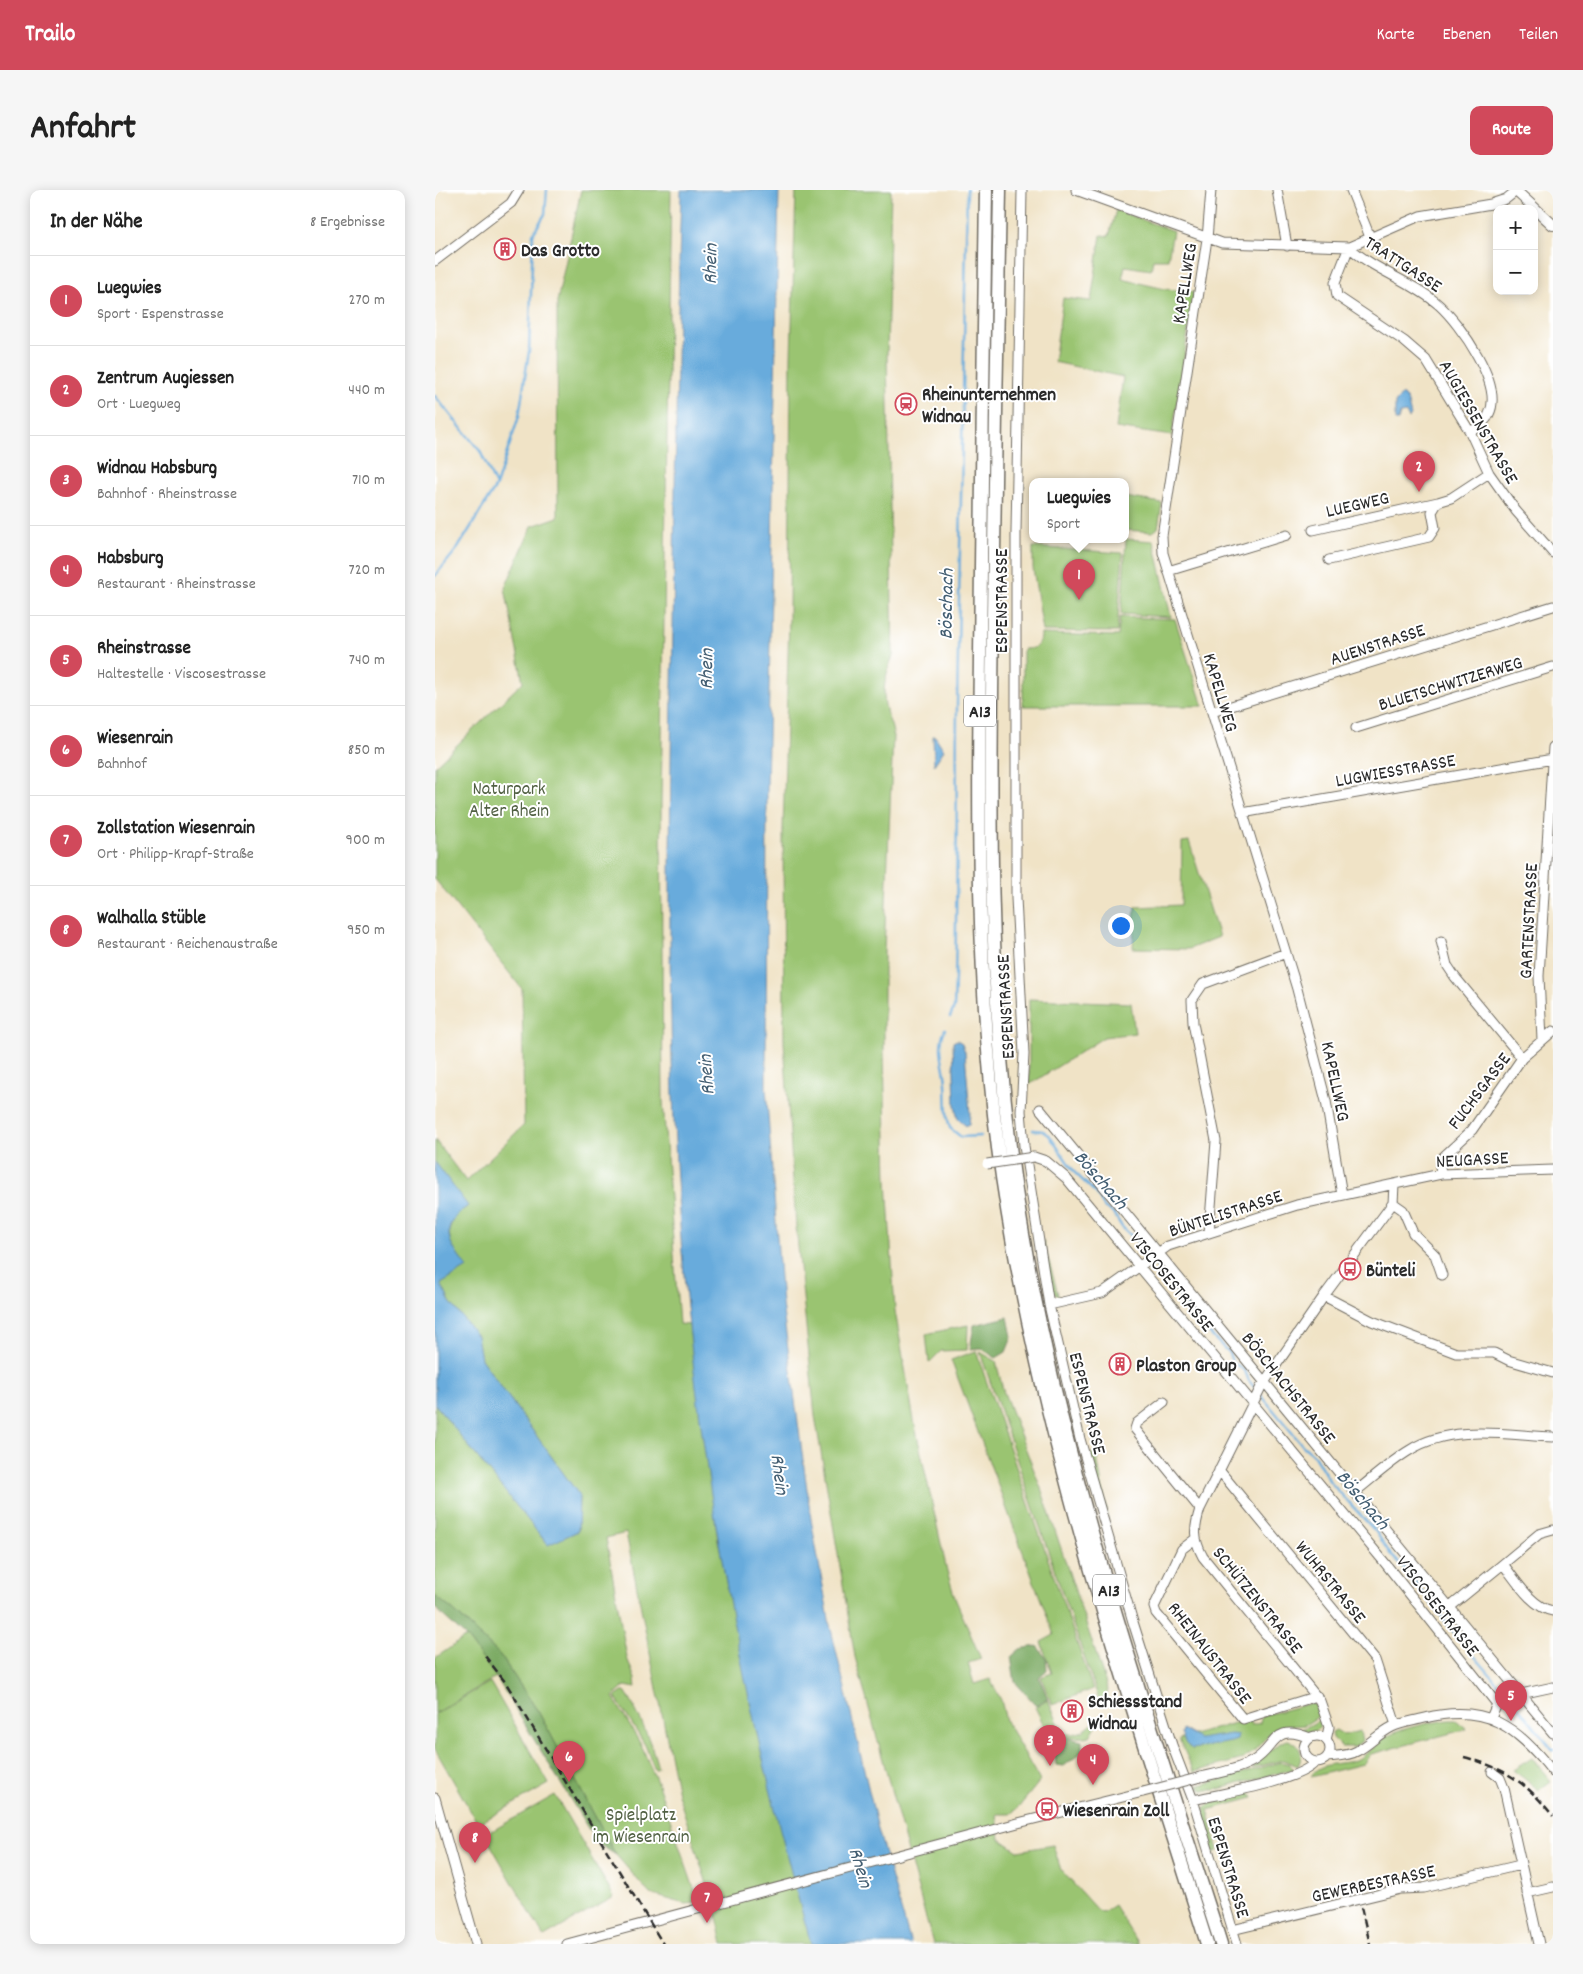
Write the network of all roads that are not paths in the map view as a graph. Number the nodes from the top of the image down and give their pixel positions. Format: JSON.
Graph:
{"nodes":[{"id":1,"x":519,"y":190,"type":"edge"},
{"id":2,"x":986,"y":190,"type":"edge"},
{"id":3,"x":1000,"y":190,"type":"edge"},
{"id":4,"x":1006,"y":190,"type":"edge"},
{"id":5,"x":1022,"y":190,"type":"edge"},
{"id":6,"x":1076,"y":190,"type":"edge"},
{"id":7,"x":1211,"y":190,"type":"edge"},
{"id":8,"x":1277,"y":190,"type":"edge"},
{"id":9,"x":1351,"y":190,"type":"edge"},
{"id":10,"x":1515,"y":191,"type":"edge"},
{"id":11,"x":1553,"y":225,"type":"edge"},
{"id":12,"x":1370,"y":237,"type":"junction"},
{"id":13,"x":1207,"y":239,"type":"junction"},
{"id":14,"x":1287,"y":246,"type":"junction"},
{"id":15,"x":1349,"y":247,"type":"junction"},
{"id":16,"x":435,"y":261,"type":"edge"},
{"id":17,"x":1470,"y":432,"type":"junction"},
{"id":18,"x":1489,"y":473,"type":"junction"},
{"id":19,"x":1438,"y":502,"type":"junction"},
{"id":20,"x":1313,"y":530,"type":"dead end"},
{"id":21,"x":1287,"y":535,"type":"dead end"},
{"id":22,"x":1553,"y":553,"type":"edge"},
{"id":23,"x":1329,"y":560,"type":"dead end"},
{"id":24,"x":1168,"y":571,"type":"junction"},
{"id":25,"x":1553,"y":606,"type":"edge"},
{"id":26,"x":993,"y":614,"type":"junction"},
{"id":27,"x":1553,"y":667,"type":"edge"},
{"id":28,"x":1212,"y":712,"type":"junction"},
{"id":29,"x":1356,"y":728,"type":"dead end"},
{"id":30,"x":1553,"y":747,"type":"edge"},
{"id":31,"x":1553,"y":759,"type":"edge"},
{"id":32,"x":1552,"y":803,"type":"edge"},
{"id":33,"x":1242,"y":813,"type":"junction"},
{"id":34,"x":1441,"y":941,"type":"dead end"},
{"id":35,"x":1287,"y":953,"type":"junction"},
{"id":36,"x":1553,"y":1032,"type":"edge"},
{"id":37,"x":1542,"y":1040,"type":"junction"},
{"id":38,"x":1523,"y":1058,"type":"junction"},
{"id":39,"x":1040,"y":1109,"type":"dead end"},
{"id":40,"x":987,"y":1164,"type":"dead end"},
{"id":41,"x":1553,"y":1170,"type":"edge"},
{"id":42,"x":1441,"y":1174,"type":"junction"},
{"id":43,"x":1394,"y":1186,"type":"junction"},
{"id":44,"x":1343,"y":1194,"type":"junction"},
{"id":45,"x":1393,"y":1203,"type":"junction"},
{"id":46,"x":1209,"y":1232,"type":"junction"},
{"id":47,"x":1159,"y":1252,"type":"junction"},
{"id":48,"x":1141,"y":1267,"type":"junction"},
{"id":49,"x":1441,"y":1275,"type":"dead end"},
{"id":50,"x":1323,"y":1296,"type":"junction"},
{"id":51,"x":1049,"y":1305,"type":"junction"},
{"id":52,"x":1553,"y":1373,"type":"edge"},
{"id":53,"x":1263,"y":1385,"type":"junction"},
{"id":54,"x":1164,"y":1402,"type":"dead end"},
{"id":55,"x":1253,"y":1403,"type":"junction"},
{"id":56,"x":1553,"y":1437,"type":"edge"},
{"id":57,"x":1219,"y":1470,"type":"junction"},
{"id":58,"x":1355,"y":1492,"type":"junction"},
{"id":59,"x":1200,"y":1509,"type":"junction"},
{"id":60,"x":1553,"y":1530,"type":"edge"},
{"id":61,"x":1195,"y":1539,"type":"junction"},
{"id":62,"x":1503,"y":1564,"type":"junction"},
{"id":63,"x":1450,"y":1607,"type":"junction"},
{"id":64,"x":1553,"y":1611,"type":"edge"},
{"id":65,"x":1553,"y":1687,"type":"edge"},
{"id":66,"x":1518,"y":1694,"type":"junction"},
{"id":67,"x":1317,"y":1696,"type":"junction"},
{"id":68,"x":1498,"y":1702,"type":"junction"},
{"id":69,"x":1491,"y":1718,"type":"junction"},
{"id":70,"x":1327,"y":1721,"type":"junction"},
{"id":71,"x":1396,"y":1725,"type":"junction"},
{"id":72,"x":1553,"y":1733,"type":"edge"},
{"id":73,"x":1286,"y":1734,"type":"junction"},
{"id":74,"x":1312,"y":1737,"type":"junction"},
{"id":75,"x":1328,"y":1743,"type":"junction"},
{"id":76,"x":1305,"y":1752,"type":"junction"},
{"id":77,"x":1346,"y":1754,"type":"junction"},
{"id":78,"x":1327,"y":1757,"type":"junction"},
{"id":79,"x":1315,"y":1762,"type":"junction"},
{"id":80,"x":1302,"y":1772,"type":"junction"},
{"id":81,"x":1492,"y":1772,"type":"dead end"},
{"id":82,"x":1553,"y":1772,"type":"edge"},
{"id":83,"x":435,"y":1798,"type":"edge"},
{"id":84,"x":1193,"y":1800,"type":"junction"},
{"id":85,"x":1521,"y":1865,"type":"junction"},
{"id":86,"x":1553,"y":1887,"type":"edge"},
{"id":87,"x":1527,"y":1893,"type":"junction"},
{"id":88,"x":1233,"y":1930,"type":"junction"},
{"id":89,"x":476,"y":1944,"type":"edge"},
{"id":90,"x":567,"y":1944,"type":"edge"},
{"id":91,"x":1207,"y":1944,"type":"edge"},
{"id":92,"x":1221,"y":1944,"type":"edge"},
{"id":93,"x":1237,"y":1944,"type":"edge"},
{"id":94,"x":1539,"y":1944,"type":"edge"}],
"edges":[{"from":1,"to":16,"type":"street"},
{"from":2,"to":91,"type":"highway","number":"A13"},
{"from":3,"to":26,"type":"highway","number":"A13"},
{"from":4,"to":26,"type":"highway","number":"A13"},
{"from":5,"to":51,"type":"street","name":"ESPENSTRASSE"},
{"from":6,"to":13,"type":"street"},
{"from":7,"to":13,"type":"street","name":"KAPELLWEG"},
{"from":8,"to":14,"type":"street"},
{"from":9,"to":12,"type":"street"},
{"from":10,"to":11,"type":"main road"},
{"from":10,"to":12,"type":"street"},
{"from":12,"to":15,"type":"street"},
{"from":13,"to":14,"type":"street"},
{"from":13,"to":24,"type":"street","name":"KAPELLWEG"},
{"from":14,"to":15,"type":"street"},
{"from":15,"to":17,"type":"street","name":"AUGIESSENSTRASSE"},
{"from":15,"to":17,"type":"street","name":"TRATTGASSE"},
{"from":17,"to":18,"type":"street","name":"AUGIESSENSTRASSE"},
{"from":18,"to":19,"type":"street","name":"LUEGWEG"},
{"from":18,"to":22,"type":"street","name":"AUGIESSENSTRASSE"},
{"from":19,"to":20,"type":"street","name":"LUEGWEG"},
{"from":19,"to":23,"type":"street"},
{"from":21,"to":24,"type":"street"},
{"from":24,"to":28,"type":"street","name":"KAPELLWEG"},
{"from":25,"to":28,"type":"street","name":"AUENSTRASSE"},
{"from":26,"to":92,"type":"highway","number":"A13"},
{"from":27,"to":29,"type":"street","name":"BLUETSCHWITZERWEG"},
{"from":28,"to":33,"type":"street","name":"KAPELLWEG"},
{"from":30,"to":31,"type":"street","name":"GARTENSTRASSE"},
{"from":31,"to":32,"type":"street","name":"GARTENSTRASSE"},
{"from":31,"to":33,"type":"street","name":"LUGWIESSTRASSE"},
{"from":32,"to":37,"type":"street","name":"GARTENSTRASSE"},
{"from":33,"to":35,"type":"street","name":"KAPELLWEG"},
{"from":34,"to":38,"type":"street"},
{"from":35,"to":44,"type":"street","name":"KAPELLWEG"},
{"from":35,"to":46,"type":"street"},
{"from":36,"to":37,"type":"street","name":"FUCHSGASSE"},
{"from":37,"to":38,"type":"street","name":"FUCHSGASSE"},
{"from":38,"to":42,"type":"street","name":"FUCHSGASSE"},
{"from":39,"to":47,"type":"street","name":"BÖSCHACHSTRASSE"},
{"from":40,"to":48,"type":"street","name":"VISCOSESTRASSE","bridge":true},
{"from":41,"to":42,"type":"street","name":"NEUGASSE"},
{"from":42,"to":43,"type":"street","name":"NEUGASSE"},
{"from":43,"to":44,"type":"street","name":"BÜNTELISTRASSE"},
{"from":43,"to":45,"type":"street"},
{"from":44,"to":46,"type":"street","name":"BÜNTELISTRASSE"},
{"from":45,"to":49,"type":"street"},
{"from":45,"to":50,"type":"street","name":"SCHÜTZENSTRASSE"},
{"from":46,"to":47,"type":"street","name":"BÜNTELISTRASSE"},
{"from":47,"to":48,"type":"street","name":"BÜNTELISTRASSE"},
{"from":47,"to":53,"type":"street","name":"BÖSCHACHSTRASSE"},
{"from":48,"to":51,"type":"street","name":"BÜNTELISTRASSE"},
{"from":48,"to":55,"type":"street","name":"VISCOSESTRASSE"},
{"from":50,"to":52,"type":"street"},
{"from":50,"to":53,"type":"street","name":"SCHÜTZENSTRASSE"},
{"from":51,"to":84,"type":"street","name":"ESPENSTRASSE"},
{"from":53,"to":55,"type":"street","name":"SCHÜTZENSTRASSE"},
{"from":53,"to":58,"type":"street","name":"BÖSCHACHSTRASSE"},
{"from":54,"to":59,"type":"street"},
{"from":55,"to":57,"type":"street","name":"SCHÜTZENSTRASSE"},
{"from":55,"to":68,"type":"street","name":"VISCOSESTRASSE"},
{"from":56,"to":58,"type":"street"},
{"from":57,"to":59,"type":"street","name":"SCHÜTZENSTRASSE"},
{"from":57,"to":71,"type":"street","name":"WUHRSTRASSE"},
{"from":58,"to":63,"type":"street","name":"BÖSCHACHSTRASSE"},
{"from":59,"to":61,"type":"street","name":"SCHÜTZENSTRASSE"},
{"from":60,"to":62,"type":"street"},
{"from":61,"to":67,"type":"street","name":"SCHÜTZENSTRASSE"},
{"from":61,"to":67,"type":"street","name":"RHEINAUSTRASSE"},
{"from":62,"to":63,"type":"street"},
{"from":62,"to":64,"type":"street"},
{"from":63,"to":66,"type":"street","name":"BÖSCHACHSTRASSE"},
{"from":65,"to":66,"type":"street"},
{"from":66,"to":68,"type":"street"},
{"from":66,"to":72,"type":"street","name":"BÖSCHACHSTRASSE"},
{"from":67,"to":70,"type":"street","name":"SCHÜTZENSTRASSE"},
{"from":68,"to":69,"type":"street"},
{"from":69,"to":71,"type":"street","name":"ESPENSTRASSE"},
{"from":69,"to":82,"type":"street"},
{"from":70,"to":74,"type":"street"},
{"from":70,"to":75,"type":"street","name":"SCHÜTZENSTRASSE"},
{"from":71,"to":77,"type":"street","name":"ESPENSTRASSE"},
{"from":73,"to":74,"type":"street"},
{"from":73,"to":76,"type":"street"},
{"from":73,"to":90,"type":"street","bridge":true},
{"from":74,"to":75,"type":"street"},
{"from":74,"to":76,"type":"street"},
{"from":75,"to":77,"type":"street"},
{"from":75,"to":78,"type":"street","name":"SCHÜTZENSTRASSE"},
{"from":76,"to":79,"type":"street"},
{"from":76,"to":80,"type":"street"},
{"from":77,"to":78,"type":"street","name":"ESPENSTRASSE"},
{"from":78,"to":79,"type":"street","name":"ESPENSTRASSE"},
{"from":79,"to":80,"type":"street","name":"ESPENSTRASSE"},
{"from":80,"to":84,"type":"street","name":"ESPENSTRASSE"},
{"from":81,"to":85,"type":"street"},
{"from":83,"to":89,"type":"street"},
{"from":84,"to":88,"type":"street","name":"ESPENSTRASSE"},
{"from":85,"to":87,"type":"street"},
{"from":85,"to":88,"type":"street","name":"GEWERBESTRASSE"},
{"from":86,"to":87,"type":"street"},
{"from":87,"to":94,"type":"street"},
{"from":88,"to":93,"type":"street","name":"ESPENSTRASSE"}]}
